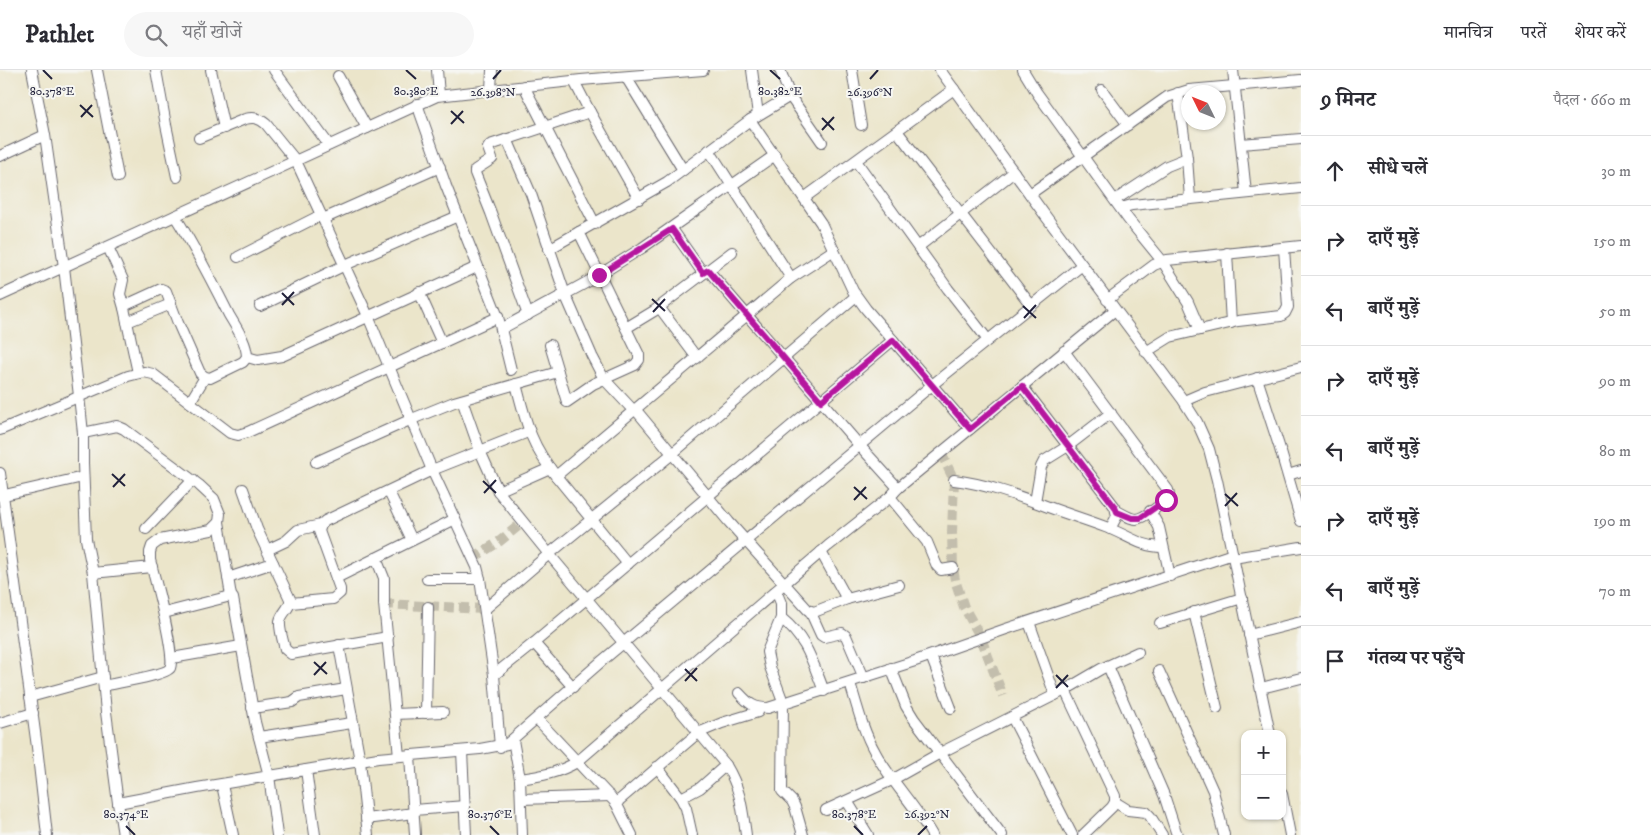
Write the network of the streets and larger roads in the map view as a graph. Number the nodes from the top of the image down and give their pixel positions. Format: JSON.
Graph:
{"nodes":[{"id":1,"x":32,"y":70,"type":"edge"},
{"id":2,"x":97,"y":70,"type":"edge"},
{"id":3,"x":156,"y":70,"type":"edge"},
{"id":4,"x":211,"y":70,"type":"edge"},
{"id":5,"x":274,"y":70,"type":"edge"},
{"id":6,"x":348,"y":70,"type":"edge"},
{"id":7,"x":437,"y":70,"type":"edge"},
{"id":8,"x":492,"y":70,"type":"edge"},
{"id":9,"x":703,"y":70,"type":"edge"},
{"id":10,"x":752,"y":70,"type":"edge"},
{"id":11,"x":780,"y":70,"type":"edge"},
{"id":12,"x":852,"y":70,"type":"edge"},
{"id":13,"x":940,"y":70,"type":"edge"},
{"id":14,"x":1023,"y":70,"type":"edge"},
{"id":15,"x":1233,"y":70,"type":"edge"},
{"id":16,"x":670,"y":72,"type":"edge"},
{"id":17,"x":336,"y":73,"type":"edge"},
{"id":18,"x":626,"y":77,"type":"junction"},
{"id":19,"x":1301,"y":80,"type":"edge"},
{"id":20,"x":574,"y":81,"type":"junction"},
{"id":21,"x":524,"y":86,"type":"junction"},
{"id":22,"x":1235,"y":86,"type":"junction"},
{"id":23,"x":954,"y":89,"type":"junction"},
{"id":24,"x":491,"y":90,"type":"junction"},
{"id":25,"x":1102,"y":90,"type":"dead end"},
{"id":26,"x":1178,"y":93,"type":"junction"},
{"id":27,"x":439,"y":96,"type":"junction"},
{"id":28,"x":790,"y":96,"type":"junction"},
{"id":29,"x":417,"y":104,"type":"junction"},
{"id":30,"x":590,"y":112,"type":"junction"},
{"id":31,"x":754,"y":118,"type":"junction"},
{"id":32,"x":860,"y":124,"type":"dead end"},
{"id":33,"x":545,"y":126,"type":"junction"},
{"id":34,"x":1128,"y":126,"type":"junction"},
{"id":35,"x":224,"y":128,"type":"junction"},
{"id":36,"x":367,"y":128,"type":"junction"},
{"id":37,"x":897,"y":132,"type":"junction"},
{"id":38,"x":44,"y":136,"type":"junction"},
{"id":39,"x":199,"y":138,"type":"dead end"},
{"id":40,"x":507,"y":139,"type":"junction"},
{"id":41,"x":1301,"y":139,"type":"edge"},
{"id":42,"x":822,"y":142,"type":"dead end"},
{"id":43,"x":1241,"y":144,"type":"junction"},
{"id":44,"x":329,"y":145,"type":"junction"},
{"id":45,"x":708,"y":150,"type":"junction"},
{"id":46,"x":775,"y":155,"type":"junction"},
{"id":47,"x":0,"y":156,"type":"edge"},
{"id":48,"x":1084,"y":156,"type":"junction"},
{"id":49,"x":1187,"y":158,"type":"junction"},
{"id":50,"x":296,"y":161,"type":"junction"},
{"id":51,"x":856,"y":161,"type":"junction"},
{"id":52,"x":440,"y":167,"type":"junction"},
{"id":53,"x":683,"y":170,"type":"junction"},
{"id":54,"x":1014,"y":172,"type":"junction"},
{"id":55,"x":118,"y":177,"type":"dead end"},
{"id":56,"x":177,"y":177,"type":"dead end"},
{"id":57,"x":732,"y":186,"type":"junction"},
{"id":58,"x":1301,"y":188,"type":"edge"},
{"id":59,"x":1246,"y":193,"type":"junction"},
{"id":60,"x":1030,"y":194,"type":"junction"},
{"id":61,"x":804,"y":198,"type":"junction"},
{"id":62,"x":639,"y":199,"type":"junction"},
{"id":63,"x":1190,"y":199,"type":"junction"},
{"id":64,"x":1118,"y":204,"type":"junction"},
{"id":65,"x":961,"y":214,"type":"junction"},
{"id":66,"x":175,"y":216,"type":"junction"},
{"id":67,"x":458,"y":216,"type":"junction"},
{"id":68,"x":322,"y":217,"type":"junction"},
{"id":69,"x":595,"y":224,"type":"junction"},
{"id":70,"x":672,"y":229,"type":"junction"},
{"id":71,"x":580,"y":232,"type":"junction"},
{"id":72,"x":1301,"y":246,"type":"edge"},
{"id":73,"x":108,"y":247,"type":"junction"},
{"id":74,"x":918,"y":247,"type":"junction"},
{"id":75,"x":1284,"y":248,"type":"junction"},
{"id":76,"x":549,"y":249,"type":"junction"},
{"id":77,"x":834,"y":250,"type":"junction"},
{"id":78,"x":732,"y":252,"type":"dead end"},
{"id":79,"x":1227,"y":253,"type":"junction"},
{"id":80,"x":238,"y":257,"type":"dead end"},
{"id":81,"x":1163,"y":262,"type":"junction"},
{"id":82,"x":345,"y":265,"type":"junction"},
{"id":83,"x":1082,"y":265,"type":"junction"},
{"id":84,"x":477,"y":266,"type":"junction"},
{"id":85,"x":64,"y":268,"type":"junction"},
{"id":86,"x":706,"y":272,"type":"junction"},
{"id":87,"x":599,"y":275,"type":"junction"},
{"id":88,"x":791,"y":278,"type":"junction"},
{"id":89,"x":419,"y":292,"type":"junction"},
{"id":90,"x":565,"y":294,"type":"junction"},
{"id":91,"x":0,"y":296,"type":"edge"},
{"id":92,"x":856,"y":296,"type":"junction"},
{"id":93,"x":1108,"y":300,"type":"junction"},
{"id":94,"x":171,"y":304,"type":"junction"},
{"id":95,"x":1031,"y":305,"type":"junction"},
{"id":96,"x":260,"y":306,"type":"dead end"},
{"id":97,"x":660,"y":307,"type":"junction"},
{"id":98,"x":124,"y":308,"type":"junction"},
{"id":99,"x":1115,"y":310,"type":"junction"},
{"id":100,"x":528,"y":315,"type":"junction"},
{"id":101,"x":746,"y":315,"type":"junction"},
{"id":102,"x":368,"y":316,"type":"junction"},
{"id":103,"x":498,"y":318,"type":"junction"},
{"id":104,"x":127,"y":322,"type":"junction"},
{"id":105,"x":1231,"y":323,"type":"junction"},
{"id":106,"x":626,"y":328,"type":"junction"},
{"id":107,"x":501,"y":329,"type":"junction"},
{"id":108,"x":1200,"y":330,"type":"junction"},
{"id":109,"x":893,"y":340,"type":"junction"},
{"id":110,"x":988,"y":340,"type":"junction"},
{"id":111,"x":442,"y":343,"type":"junction"},
{"id":112,"x":550,"y":345,"type":"dead end"},
{"id":113,"x":1064,"y":351,"type":"junction"},
{"id":114,"x":1146,"y":352,"type":"junction"},
{"id":115,"x":247,"y":357,"type":"junction"},
{"id":116,"x":696,"y":358,"type":"junction"},
{"id":117,"x":784,"y":358,"type":"junction"},
{"id":118,"x":390,"y":367,"type":"junction"},
{"id":119,"x":1301,"y":367,"type":"edge"},
{"id":120,"x":510,"y":370,"type":"dead end"},
{"id":121,"x":138,"y":372,"type":"junction"},
{"id":122,"x":558,"y":372,"type":"junction"},
{"id":123,"x":205,"y":377,"type":"junction"},
{"id":124,"x":604,"y":378,"type":"junction"},
{"id":125,"x":1257,"y":378,"type":"junction"},
{"id":126,"x":516,"y":384,"type":"junction"},
{"id":127,"x":932,"y":385,"type":"junction"},
{"id":128,"x":1022,"y":386,"type":"junction"},
{"id":129,"x":79,"y":396,"type":"junction"},
{"id":130,"x":462,"y":400,"type":"junction"},
{"id":131,"x":821,"y":401,"type":"junction"},
{"id":132,"x":1184,"y":401,"type":"junction"},
{"id":133,"x":190,"y":402,"type":"junction"},
{"id":134,"x":634,"y":410,"type":"junction"},
{"id":135,"x":1111,"y":413,"type":"junction"},
{"id":136,"x":412,"y":419,"type":"junction"},
{"id":137,"x":970,"y":429,"type":"junction"},
{"id":138,"x":0,"y":430,"type":"edge"},
{"id":139,"x":528,"y":432,"type":"junction"},
{"id":140,"x":83,"y":433,"type":"junction"},
{"id":141,"x":860,"y":446,"type":"junction"},
{"id":142,"x":1068,"y":446,"type":"junction"},
{"id":143,"x":480,"y":451,"type":"junction"},
{"id":144,"x":672,"y":454,"type":"junction"},
{"id":145,"x":316,"y":462,"type":"dead end"},
{"id":146,"x":432,"y":470,"type":"junction"},
{"id":147,"x":1301,"y":471,"type":"edge"},
{"id":148,"x":553,"y":472,"type":"junction"},
{"id":149,"x":0,"y":474,"type":"edge"},
{"id":150,"x":1288,"y":475,"type":"junction"},
{"id":151,"x":83,"y":477,"type":"junction"},
{"id":152,"x":193,"y":480,"type":"junction"},
{"id":153,"x":954,"y":480,"type":"dead end"},
{"id":154,"x":898,"y":488,"type":"junction"},
{"id":155,"x":243,"y":489,"type":"dead end"},
{"id":156,"x":498,"y":491,"type":"junction"},
{"id":157,"x":389,"y":492,"type":"junction"},
{"id":158,"x":2,"y":496,"type":"edge"},
{"id":159,"x":708,"y":497,"type":"junction"},
{"id":160,"x":890,"y":497,"type":"junction"},
{"id":161,"x":1035,"y":502,"type":"junction"},
{"id":162,"x":1150,"y":511,"type":"junction"},
{"id":163,"x":1117,"y":512,"type":"junction"},
{"id":164,"x":593,"y":518,"type":"junction"},
{"id":165,"x":455,"y":519,"type":"junction"},
{"id":166,"x":1301,"y":521,"type":"edge"},
{"id":167,"x":219,"y":522,"type":"junction"},
{"id":168,"x":321,"y":525,"type":"junction"},
{"id":169,"x":146,"y":529,"type":"dead end"},
{"id":170,"x":1110,"y":529,"type":"junction"},
{"id":171,"x":412,"y":540,"type":"junction"},
{"id":172,"x":746,"y":541,"type":"junction"},
{"id":173,"x":10,"y":545,"type":"junction"},
{"id":174,"x":1162,"y":547,"type":"junction"},
{"id":175,"x":1301,"y":547,"type":"edge"},
{"id":176,"x":0,"y":550,"type":"edge"},
{"id":177,"x":267,"y":550,"type":"junction"},
{"id":178,"x":821,"y":552,"type":"junction"},
{"id":179,"x":549,"y":554,"type":"junction"},
{"id":180,"x":1233,"y":556,"type":"junction"},
{"id":181,"x":376,"y":558,"type":"junction"},
{"id":182,"x":273,"y":563,"type":"junction"},
{"id":183,"x":628,"y":564,"type":"junction"},
{"id":184,"x":152,"y":567,"type":"junction"},
{"id":185,"x":953,"y":568,"type":"dead end"},
{"id":186,"x":93,"y":573,"type":"junction"},
{"id":187,"x":1170,"y":576,"type":"junction"},
{"id":188,"x":228,"y":578,"type":"junction"},
{"id":189,"x":336,"y":578,"type":"junction"},
{"id":190,"x":427,"y":579,"type":"dead end"},
{"id":191,"x":480,"y":579,"type":"junction"},
{"id":192,"x":784,"y":584,"type":"junction"},
{"id":193,"x":899,"y":585,"type":"dead end"},
{"id":194,"x":776,"y":591,"type":"junction"},
{"id":195,"x":231,"y":596,"type":"junction"},
{"id":196,"x":847,"y":598,"type":"junction"},
{"id":197,"x":1242,"y":598,"type":"junction"},
{"id":198,"x":586,"y":599,"type":"junction"},
{"id":199,"x":291,"y":603,"type":"junction"},
{"id":200,"x":428,"y":607,"type":"dead end"},
{"id":201,"x":485,"y":609,"type":"junction"},
{"id":202,"x":812,"y":612,"type":"junction"},
{"id":203,"x":1194,"y":612,"type":"junction"},
{"id":204,"x":164,"y":613,"type":"junction"},
{"id":205,"x":781,"y":618,"type":"junction"},
{"id":206,"x":1029,"y":622,"type":"junction"},
{"id":207,"x":1301,"y":622,"type":"edge"},
{"id":208,"x":1160,"y":623,"type":"dead end"},
{"id":209,"x":1250,"y":635,"type":"junction"},
{"id":210,"x":388,"y":637,"type":"junction"},
{"id":211,"x":534,"y":643,"type":"junction"},
{"id":212,"x":623,"y":643,"type":"junction"},
{"id":213,"x":339,"y":645,"type":"junction"},
{"id":214,"x":241,"y":646,"type":"junction"},
{"id":215,"x":1138,"y":652,"type":"dead end"},
{"id":216,"x":931,"y":656,"type":"junction"},
{"id":217,"x":172,"y":658,"type":"junction"},
{"id":218,"x":1108,"y":666,"type":"junction"},
{"id":219,"x":891,"y":668,"type":"junction"},
{"id":220,"x":1159,"y":671,"type":"dead end"},
{"id":221,"x":494,"y":675,"type":"junction"},
{"id":222,"x":864,"y":678,"type":"junction"},
{"id":223,"x":1301,"y":678,"type":"edge"},
{"id":224,"x":104,"y":681,"type":"junction"},
{"id":225,"x":850,"y":683,"type":"junction"},
{"id":226,"x":572,"y":687,"type":"junction"},
{"id":227,"x":1261,"y":688,"type":"junction"},
{"id":228,"x":346,"y":689,"type":"junction"},
{"id":229,"x":662,"y":689,"type":"junction"},
{"id":230,"x":1065,"y":690,"type":"junction"},
{"id":231,"x":824,"y":691,"type":"junction"},
{"id":232,"x":739,"y":693,"type":"dead end"},
{"id":233,"x":1055,"y":695,"type":"junction"},
{"id":234,"x":30,"y":697,"type":"junction"},
{"id":235,"x":783,"y":702,"type":"junction"},
{"id":236,"x":252,"y":708,"type":"junction"},
{"id":237,"x":951,"y":708,"type":"dead end"},
{"id":238,"x":1217,"y":708,"type":"dead end"},
{"id":239,"x":443,"y":712,"type":"dead end"},
{"id":240,"x":758,"y":712,"type":"dead end"},
{"id":241,"x":33,"y":713,"type":"junction"},
{"id":242,"x":426,"y":713,"type":"junction"},
{"id":243,"x":395,"y":714,"type":"junction"},
{"id":244,"x":1012,"y":717,"type":"junction"},
{"id":245,"x":536,"y":719,"type":"junction"},
{"id":246,"x":352,"y":723,"type":"junction"},
{"id":247,"x":0,"y":724,"type":"edge"},
{"id":248,"x":1269,"y":730,"type":"edge"},
{"id":249,"x":698,"y":733,"type":"junction"},
{"id":250,"x":259,"y":737,"type":"junction"},
{"id":251,"x":513,"y":740,"type":"junction"},
{"id":252,"x":500,"y":747,"type":"junction"},
{"id":253,"x":462,"y":751,"type":"junction"},
{"id":254,"x":940,"y":753,"type":"junction"},
{"id":255,"x":404,"y":756,"type":"junction"},
{"id":256,"x":360,"y":761,"type":"junction"},
{"id":257,"x":577,"y":762,"type":"junction"},
{"id":258,"x":726,"y":765,"type":"junction"},
{"id":259,"x":657,"y":767,"type":"junction"},
{"id":260,"x":306,"y":770,"type":"junction"},
{"id":261,"x":269,"y":776,"type":"junction"},
{"id":262,"x":520,"y":779,"type":"junction"},
{"id":263,"x":892,"y":780,"type":"junction"},
{"id":264,"x":222,"y":785,"type":"junction"},
{"id":265,"x":681,"y":798,"type":"junction"},
{"id":266,"x":522,"y":799,"type":"junction"},
{"id":267,"x":612,"y":800,"type":"junction"},
{"id":268,"x":847,"y":801,"type":"junction"},
{"id":269,"x":1115,"y":802,"type":"junction"},
{"id":270,"x":118,"y":803,"type":"junction"},
{"id":271,"x":465,"y":806,"type":"junction"},
{"id":272,"x":826,"y":810,"type":"dead end"},
{"id":273,"x":414,"y":812,"type":"junction"},
{"id":274,"x":1286,"y":814,"type":"edge"},
{"id":275,"x":366,"y":819,"type":"junction"},
{"id":276,"x":47,"y":835,"type":"edge"},
{"id":277,"x":123,"y":835,"type":"edge"},
{"id":278,"x":233,"y":835,"type":"edge"},
{"id":279,"x":277,"y":835,"type":"edge"},
{"id":280,"x":315,"y":835,"type":"edge"},
{"id":281,"x":368,"y":835,"type":"edge"},
{"id":282,"x":415,"y":835,"type":"edge"},
{"id":283,"x":466,"y":835,"type":"edge"},
{"id":284,"x":522,"y":835,"type":"edge"},
{"id":285,"x":632,"y":835,"type":"edge"},
{"id":286,"x":692,"y":835,"type":"edge"},
{"id":287,"x":746,"y":835,"type":"edge"},
{"id":288,"x":803,"y":835,"type":"edge"},
{"id":289,"x":868,"y":835,"type":"edge"},
{"id":290,"x":932,"y":835,"type":"edge"},
{"id":291,"x":1002,"y":835,"type":"edge"},
{"id":292,"x":1072,"y":835,"type":"edge"},
{"id":293,"x":1082,"y":835,"type":"edge"},
{"id":294,"x":1162,"y":835,"type":"edge"},
{"id":295,"x":1177,"y":835,"type":"edge"},
{"id":296,"x":1224,"y":835,"type":"edge"},
{"id":297,"x":1290,"y":835,"type":"edge"}],
"edges":[{"from":1,"to":38,"type":"street"},
{"from":2,"to":55,"type":"street"},
{"from":3,"to":56,"type":"street"},
{"from":4,"to":35,"type":"street"},
{"from":5,"to":44,"type":"street"},
{"from":6,"to":17,"type":"street"},
{"from":7,"to":27,"type":"street"},
{"from":8,"to":24,"type":"street"},
{"from":9,"to":16,"type":"street"},
{"from":10,"to":31,"type":"street"},
{"from":11,"to":28,"type":"street"},
{"from":12,"to":32,"type":"street"},
{"from":13,"to":23,"type":"street"},
{"from":14,"to":48,"type":"street"},
{"from":15,"to":22,"type":"street"},
{"from":16,"to":18,"type":"street"},
{"from":17,"to":36,"type":"street"},
{"from":18,"to":20,"type":"street"},
{"from":18,"to":53,"type":"street"},
{"from":19,"to":22,"type":"street"},
{"from":20,"to":21,"type":"street"},
{"from":20,"to":30,"type":"street"},
{"from":21,"to":24,"type":"street"},
{"from":21,"to":33,"type":"street"},
{"from":22,"to":26,"type":"street"},
{"from":22,"to":43,"type":"street"},
{"from":23,"to":37,"type":"street"},
{"from":23,"to":54,"type":"street"},
{"from":24,"to":27,"type":"street"},
{"from":25,"to":34,"type":"street"},
{"from":26,"to":34,"type":"street"},
{"from":26,"to":49,"type":"street"},
{"from":27,"to":29,"type":"street"},
{"from":28,"to":31,"type":"street"},
{"from":28,"to":42,"type":"street"},
{"from":29,"to":36,"type":"street"},
{"from":29,"to":52,"type":"street"},
{"from":30,"to":33,"type":"street"},
{"from":30,"to":62,"type":"street"},
{"from":31,"to":45,"type":"street"},
{"from":31,"to":46,"type":"street"},
{"from":33,"to":40,"type":"street"},
{"from":33,"to":69,"type":"street"},
{"from":34,"to":48,"type":"street"},
{"from":35,"to":39,"type":"street"},
{"from":35,"to":50,"type":"street"},
{"from":36,"to":44,"type":"street"},
{"from":37,"to":51,"type":"street"},
{"from":37,"to":65,"type":"street"},
{"from":38,"to":47,"type":"street"},
{"from":38,"to":85,"type":"street"},
{"from":40,"to":76,"type":"street"},
{"from":40,"to":100,"type":"street"},
{"from":41,"to":43,"type":"street"},
{"from":43,"to":59,"type":"street"},
{"from":44,"to":50,"type":"street"},
{"from":45,"to":53,"type":"street"},
{"from":45,"to":57,"type":"street"},
{"from":46,"to":57,"type":"street"},
{"from":46,"to":61,"type":"street"},
{"from":48,"to":60,"type":"street"},
{"from":48,"to":64,"type":"street"},
{"from":49,"to":63,"type":"street"},
{"from":49,"to":64,"type":"street"},
{"from":50,"to":66,"type":"street"},
{"from":50,"to":68,"type":"street"},
{"from":51,"to":61,"type":"street"},
{"from":51,"to":74,"type":"street"},
{"from":52,"to":67,"type":"street"},
{"from":52,"to":68,"type":"street"},
{"from":53,"to":62,"type":"street"},
{"from":54,"to":60,"type":"street"},
{"from":54,"to":65,"type":"street"},
{"from":57,"to":70,"type":"street"},
{"from":57,"to":88,"type":"street"},
{"from":58,"to":59,"type":"street"},
{"from":59,"to":63,"type":"street"},
{"from":60,"to":83,"type":"street"},
{"from":61,"to":77,"type":"street"},
{"from":62,"to":69,"type":"street"},
{"from":63,"to":64,"type":"street"},
{"from":64,"to":81,"type":"street"},
{"from":65,"to":74,"type":"street"},
{"from":65,"to":95,"type":"street"},
{"from":66,"to":73,"type":"street"},
{"from":66,"to":115,"type":"street"},
{"from":67,"to":82,"type":"street"},
{"from":67,"to":84,"type":"street"},
{"from":68,"to":80,"type":"street"},
{"from":68,"to":82,"type":"street"},
{"from":69,"to":71,"type":"street"},
{"from":70,"to":86,"type":"street"},
{"from":70,"to":87,"type":"street"},
{"from":71,"to":76,"type":"street"},
{"from":71,"to":87,"type":"street"},
{"from":72,"to":75,"type":"street"},
{"from":73,"to":85,"type":"street"},
{"from":73,"to":98,"type":"street"},
{"from":74,"to":110,"type":"street"},
{"from":75,"to":79,"type":"street"},
{"from":75,"to":105,"type":"street"},
{"from":76,"to":90,"type":"street"},
{"from":77,"to":88,"type":"street"},
{"from":77,"to":92,"type":"street"},
{"from":78,"to":86,"type":"street"},
{"from":79,"to":81,"type":"street"},
{"from":79,"to":105,"type":"street"},
{"from":81,"to":93,"type":"street"},
{"from":81,"to":108,"type":"street"},
{"from":82,"to":96,"type":"street"},
{"from":82,"to":102,"type":"street"},
{"from":83,"to":93,"type":"street"},
{"from":83,"to":95,"type":"street"},
{"from":84,"to":89,"type":"street"},
{"from":84,"to":103,"type":"street"},
{"from":85,"to":91,"type":"street"},
{"from":85,"to":129,"type":"street"},
{"from":86,"to":97,"type":"street"},
{"from":86,"to":101,"type":"street"},
{"from":87,"to":90,"type":"street"},
{"from":87,"to":106,"type":"street"},
{"from":88,"to":101,"type":"street"},
{"from":89,"to":102,"type":"street"},
{"from":89,"to":111,"type":"street"},
{"from":90,"to":100,"type":"street"},
{"from":90,"to":124,"type":"street"},
{"from":92,"to":109,"type":"street"},
{"from":92,"to":117,"type":"street"},
{"from":93,"to":99,"type":"street"},
{"from":94,"to":98,"type":"street"},
{"from":94,"to":104,"type":"street"},
{"from":94,"to":123,"type":"street"},
{"from":95,"to":110,"type":"street"},
{"from":97,"to":106,"type":"street"},
{"from":97,"to":116,"type":"street"},
{"from":98,"to":104,"type":"street"},
{"from":99,"to":113,"type":"street"},
{"from":99,"to":114,"type":"street"},
{"from":100,"to":107,"type":"street"},
{"from":101,"to":116,"type":"street"},
{"from":101,"to":117,"type":"street"},
{"from":102,"to":115,"type":"street"},
{"from":102,"to":118,"type":"street"},
{"from":103,"to":107,"type":"street"},
{"from":103,"to":111,"type":"street"},
{"from":104,"to":121,"type":"street"},
{"from":105,"to":108,"type":"street"},
{"from":106,"to":124,"type":"street"},
{"from":107,"to":120,"type":"street"},
{"from":108,"to":114,"type":"street"},
{"from":109,"to":127,"type":"street"},
{"from":109,"to":131,"type":"street"},
{"from":110,"to":127,"type":"street"},
{"from":111,"to":118,"type":"street"},
{"from":112,"to":122,"type":"street"},
{"from":113,"to":128,"type":"street"},
{"from":113,"to":135,"type":"street"},
{"from":114,"to":132,"type":"street"},
{"from":115,"to":123,"type":"street"},
{"from":116,"to":134,"type":"street"},
{"from":117,"to":131,"type":"street"},
{"from":117,"to":144,"type":"street"},
{"from":118,"to":133,"type":"street"},
{"from":118,"to":136,"type":"street"},
{"from":119,"to":125,"type":"street"},
{"from":121,"to":129,"type":"street"},
{"from":121,"to":133,"type":"street"},
{"from":122,"to":124,"type":"street"},
{"from":122,"to":126,"type":"street"},
{"from":123,"to":133,"type":"street"},
{"from":124,"to":134,"type":"street"},
{"from":125,"to":132,"type":"street"},
{"from":125,"to":150,"type":"street"},
{"from":126,"to":130,"type":"street"},
{"from":126,"to":139,"type":"street"},
{"from":127,"to":137,"type":"street"},
{"from":127,"to":141,"type":"street"},
{"from":128,"to":137,"type":"street"},
{"from":128,"to":142,"type":"street"},
{"from":129,"to":138,"type":"street"},
{"from":129,"to":140,"type":"street"},
{"from":130,"to":136,"type":"street"},
{"from":130,"to":143,"type":"street"},
{"from":131,"to":141,"type":"street"},
{"from":131,"to":159,"type":"street"},
{"from":132,"to":180,"type":"street"},
{"from":134,"to":144,"type":"street"},
{"from":134,"to":148,"type":"street"},
{"from":135,"to":142,"type":"street"},
{"from":135,"to":162,"type":"street"},
{"from":136,"to":145,"type":"street"},
{"from":136,"to":146,"type":"street"},
{"from":137,"to":154,"type":"street"},
{"from":139,"to":143,"type":"street"},
{"from":139,"to":148,"type":"street"},
{"from":140,"to":151,"type":"street"},
{"from":140,"to":152,"type":"street"},
{"from":141,"to":154,"type":"street"},
{"from":141,"to":172,"type":"street"},
{"from":142,"to":161,"type":"street"},
{"from":142,"to":163,"type":"street"},
{"from":143,"to":146,"type":"street"},
{"from":143,"to":156,"type":"street"},
{"from":144,"to":159,"type":"street"},
{"from":144,"to":164,"type":"street"},
{"from":146,"to":157,"type":"street"},
{"from":146,"to":165,"type":"street"},
{"from":147,"to":150,"type":"street"},
{"from":148,"to":156,"type":"street"},
{"from":148,"to":164,"type":"street"},
{"from":149,"to":158,"type":"street"},
{"from":150,"to":166,"type":"street"},
{"from":151,"to":158,"type":"street"},
{"from":151,"to":186,"type":"street"},
{"from":152,"to":167,"type":"street"},
{"from":152,"to":169,"type":"street"},
{"from":153,"to":161,"type":"street"},
{"from":154,"to":160,"type":"street"},
{"from":155,"to":177,"type":"street"},
{"from":156,"to":179,"type":"street"},
{"from":157,"to":168,"type":"street"},
{"from":157,"to":171,"type":"street"},
{"from":158,"to":173,"type":"street"},
{"from":159,"to":172,"type":"street"},
{"from":159,"to":183,"type":"street"},
{"from":160,"to":178,"type":"street"},
{"from":160,"to":185,"type":"street"},
{"from":161,"to":170,"type":"street"},
{"from":162,"to":163,"type":"street"},
{"from":162,"to":174,"type":"street"},
{"from":163,"to":170,"type":"street"},
{"from":164,"to":179,"type":"street"},
{"from":164,"to":183,"type":"street"},
{"from":165,"to":171,"type":"street"},
{"from":165,"to":191,"type":"street"},
{"from":167,"to":184,"type":"street"},
{"from":167,"to":188,"type":"street"},
{"from":168,"to":177,"type":"street"},
{"from":168,"to":189,"type":"street"},
{"from":170,"to":174,"type":"street"},
{"from":171,"to":181,"type":"street"},
{"from":172,"to":192,"type":"street"},
{"from":172,"to":212,"type":"street"},
{"from":173,"to":176,"type":"street"},
{"from":173,"to":234,"type":"street"},
{"from":174,"to":187,"type":"street"},
{"from":175,"to":180,"type":"street"},
{"from":177,"to":182,"type":"street"},
{"from":178,"to":192,"type":"street"},
{"from":178,"to":196,"type":"street"},
{"from":179,"to":198,"type":"street"},
{"from":179,"to":201,"type":"street"},
{"from":180,"to":187,"type":"street"},
{"from":180,"to":197,"type":"street"},
{"from":181,"to":189,"type":"street"},
{"from":181,"to":210,"type":"street"},
{"from":182,"to":188,"type":"street"},
{"from":182,"to":199,"type":"street"},
{"from":183,"to":198,"type":"street"},
{"from":184,"to":186,"type":"street"},
{"from":184,"to":204,"type":"street"},
{"from":186,"to":224,"type":"street"},
{"from":187,"to":206,"type":"street"},
{"from":188,"to":195,"type":"street"},
{"from":189,"to":199,"type":"street"},
{"from":190,"to":191,"type":"street"},
{"from":191,"to":201,"type":"street"},
{"from":192,"to":194,"type":"street"},
{"from":192,"to":202,"type":"street"},
{"from":193,"to":196,"type":"street"},
{"from":194,"to":205,"type":"street"},
{"from":194,"to":229,"type":"street"},
{"from":195,"to":204,"type":"street"},
{"from":195,"to":214,"type":"street"},
{"from":196,"to":202,"type":"street"},
{"from":197,"to":203,"type":"street"},
{"from":197,"to":209,"type":"street"},
{"from":198,"to":211,"type":"street"},
{"from":198,"to":212,"type":"street"},
{"from":199,"to":213,"type":"street"},
{"from":200,"to":242,"type":"street"},
{"from":201,"to":221,"type":"street"},
{"from":202,"to":222,"type":"street"},
{"from":203,"to":208,"type":"street"},
{"from":203,"to":238,"type":"street"},
{"from":204,"to":217,"type":"street"},
{"from":205,"to":231,"type":"street"},
{"from":205,"to":235,"type":"street"},
{"from":206,"to":216,"type":"street"},
{"from":206,"to":233,"type":"street"},
{"from":207,"to":209,"type":"street"},
{"from":209,"to":227,"type":"street"},
{"from":210,"to":213,"type":"street"},
{"from":210,"to":243,"type":"street"},
{"from":211,"to":221,"type":"street"},
{"from":211,"to":226,"type":"street"},
{"from":212,"to":226,"type":"street"},
{"from":212,"to":229,"type":"street"},
{"from":213,"to":228,"type":"street"},
{"from":214,"to":217,"type":"street"},
{"from":214,"to":236,"type":"street"},
{"from":215,"to":218,"type":"street"},
{"from":216,"to":219,"type":"street"},
{"from":216,"to":237,"type":"street"},
{"from":217,"to":224,"type":"street"},
{"from":218,"to":230,"type":"street"},
{"from":218,"to":295,"type":"street"},
{"from":219,"to":222,"type":"street"},
{"from":219,"to":254,"type":"street"},
{"from":220,"to":296,"type":"street"},
{"from":221,"to":252,"type":"street"},
{"from":222,"to":225,"type":"street"},
{"from":223,"to":227,"type":"street"},
{"from":224,"to":234,"type":"street"},
{"from":224,"to":270,"type":"street"},
{"from":225,"to":231,"type":"street"},
{"from":225,"to":263,"type":"street"},
{"from":226,"to":245,"type":"street"},
{"from":227,"to":248,"type":"street"},
{"from":228,"to":236,"type":"street"},
{"from":228,"to":246,"type":"street"},
{"from":229,"to":249,"type":"street"},
{"from":229,"to":257,"type":"street"},
{"from":230,"to":233,"type":"street"},
{"from":230,"to":269,"type":"street"},
{"from":231,"to":235,"type":"street"},
{"from":232,"to":235,"type":"street"},
{"from":233,"to":244,"type":"street"},
{"from":234,"to":241,"type":"street"},
{"from":235,"to":288,"type":"street"},
{"from":236,"to":250,"type":"street"},
{"from":239,"to":242,"type":"street"},
{"from":240,"to":249,"type":"street"},
{"from":241,"to":247,"type":"street"},
{"from":241,"to":276,"type":"street"},
{"from":242,"to":243,"type":"street"},
{"from":243,"to":255,"type":"street"},
{"from":244,"to":254,"type":"street"},
{"from":244,"to":292,"type":"street"},
{"from":245,"to":251,"type":"street"},
{"from":245,"to":257,"type":"street"},
{"from":246,"to":250,"type":"street"},
{"from":246,"to":256,"type":"street"},
{"from":249,"to":258,"type":"street"},
{"from":249,"to":259,"type":"street"},
{"from":250,"to":261,"type":"street"},
{"from":251,"to":252,"type":"street"},
{"from":251,"to":262,"type":"street"},
{"from":252,"to":253,"type":"street"},
{"from":253,"to":255,"type":"street"},
{"from":253,"to":271,"type":"street"},
{"from":254,"to":263,"type":"street"},
{"from":254,"to":291,"type":"street"},
{"from":255,"to":256,"type":"street"},
{"from":255,"to":273,"type":"street"},
{"from":256,"to":260,"type":"street"},
{"from":256,"to":275,"type":"street"},
{"from":257,"to":262,"type":"street"},
{"from":257,"to":267,"type":"street"},
{"from":258,"to":265,"type":"street"},
{"from":258,"to":287,"type":"street"},
{"from":259,"to":265,"type":"street"},
{"from":259,"to":267,"type":"street"},
{"from":260,"to":261,"type":"street"},
{"from":260,"to":280,"type":"street"},
{"from":261,"to":264,"type":"street"},
{"from":261,"to":279,"type":"street"},
{"from":262,"to":266,"type":"street"},
{"from":263,"to":268,"type":"street"},
{"from":263,"to":290,"type":"street"},
{"from":264,"to":270,"type":"street"},
{"from":264,"to":278,"type":"street"},
{"from":265,"to":286,"type":"street"},
{"from":266,"to":267,"type":"street"},
{"from":266,"to":284,"type":"street"},
{"from":267,"to":285,"type":"street"},
{"from":268,"to":272,"type":"street"},
{"from":268,"to":289,"type":"street"},
{"from":269,"to":293,"type":"street"},
{"from":269,"to":294,"type":"street"},
{"from":270,"to":277,"type":"street"},
{"from":271,"to":273,"type":"street"},
{"from":271,"to":283,"type":"street"},
{"from":273,"to":275,"type":"street"},
{"from":273,"to":282,"type":"street"},
{"from":274,"to":297,"type":"street"},
{"from":275,"to":281,"type":"street"}]}
